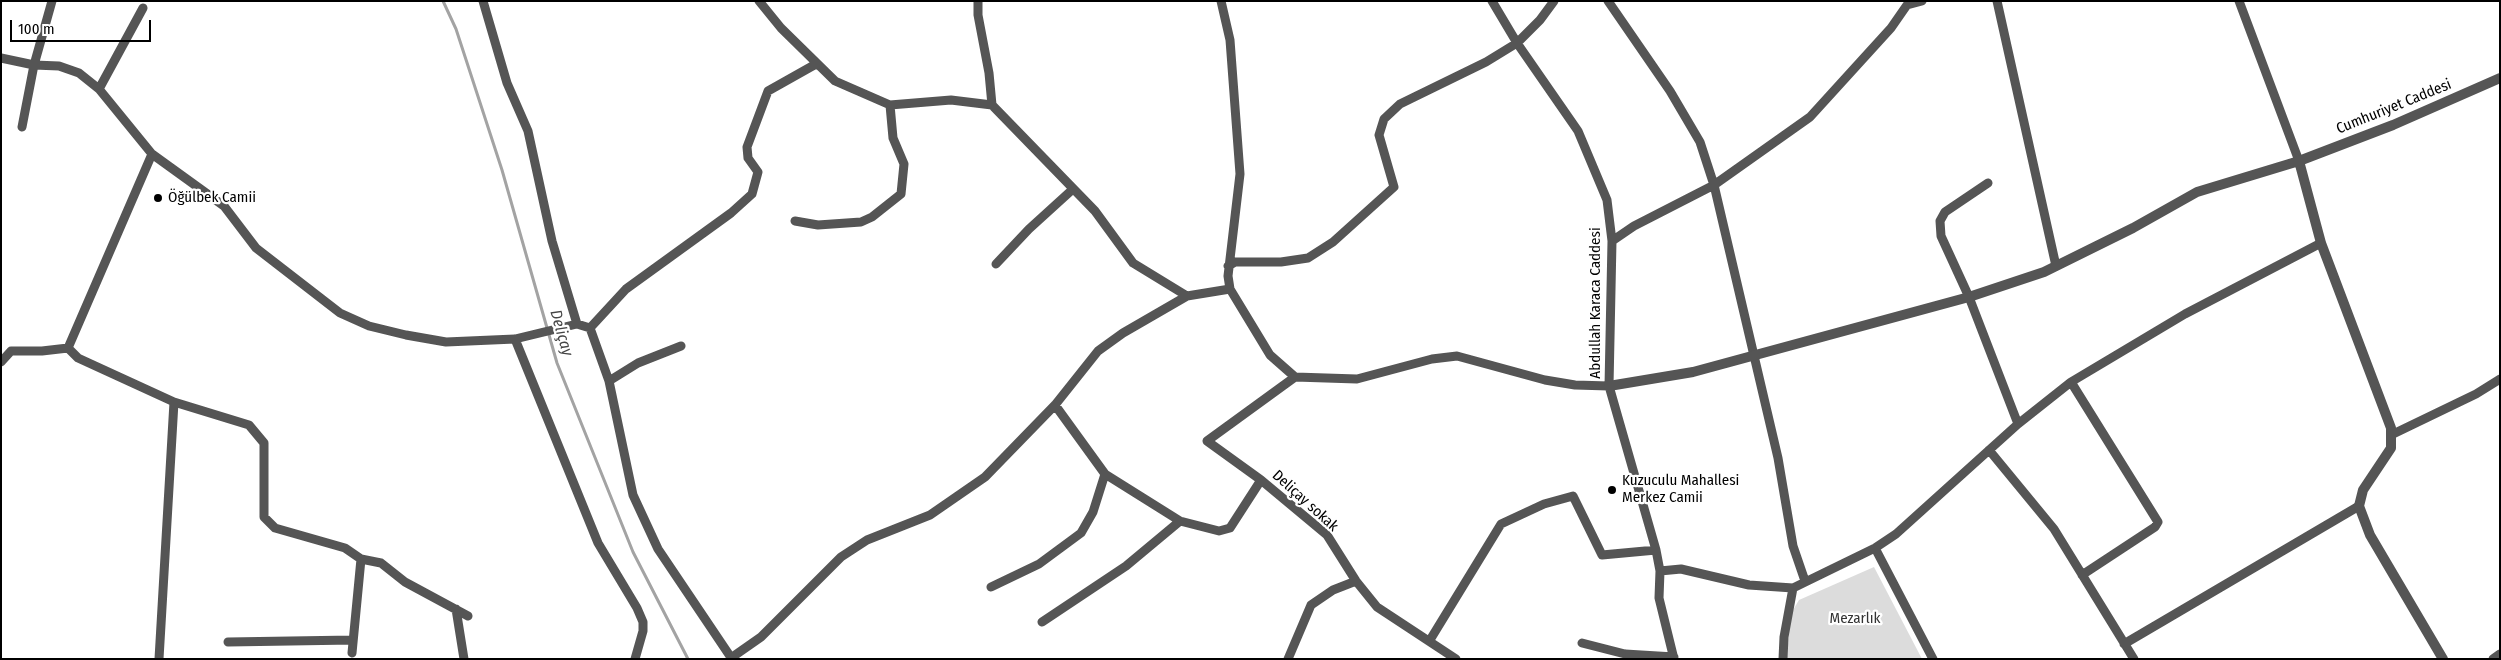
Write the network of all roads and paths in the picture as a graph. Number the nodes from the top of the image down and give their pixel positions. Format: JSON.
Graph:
{"nodes":[{"id":1,"x":52,"y":1,"type":"edge"},
{"id":2,"x":483,"y":1,"type":"edge"},
{"id":3,"x":759,"y":1,"type":"edge"},
{"id":4,"x":978,"y":1,"type":"edge"},
{"id":5,"x":1221,"y":1,"type":"edge"},
{"id":6,"x":1492,"y":1,"type":"edge"},
{"id":7,"x":1554,"y":1,"type":"edge"},
{"id":8,"x":1608,"y":1,"type":"edge"},
{"id":9,"x":1922,"y":1,"type":"edge"},
{"id":10,"x":1997,"y":1,"type":"edge"},
{"id":11,"x":2238,"y":1,"type":"edge"},
{"id":12,"x":1907,"y":3,"type":"edge"},
{"id":13,"x":143,"y":8,"type":"dead end"},
{"id":14,"x":1517,"y":44,"type":"junction"},
{"id":15,"x":1,"y":58,"type":"edge"},
{"id":16,"x":816,"y":64,"type":"junction"},
{"id":17,"x":34,"y":65,"type":"junction"},
{"id":18,"x":2500,"y":78,"type":"edge"},
{"id":19,"x":99,"y":89,"type":"junction"},
{"id":20,"x":992,"y":104,"type":"junction"},
{"id":21,"x":890,"y":105,"type":"junction"},
{"id":22,"x":22,"y":127,"type":"dead end"},
{"id":23,"x":152,"y":154,"type":"junction"},
{"id":24,"x":2299,"y":161,"type":"junction"},
{"id":25,"x":1988,"y":183,"type":"dead end"},
{"id":26,"x":1714,"y":185,"type":"junction"},
{"id":27,"x":1074,"y":189,"type":"junction"},
{"id":28,"x":795,"y":222,"type":"dead end"},
{"id":29,"x":1612,"y":240,"type":"junction"},
{"id":30,"x":2321,"y":243,"type":"junction"},
{"id":31,"x":996,"y":264,"type":"dead end"},
{"id":32,"x":1228,"y":266,"type":"junction"},
{"id":33,"x":2056,"y":266,"type":"junction"},
{"id":34,"x":1230,"y":289,"type":"junction"},
{"id":35,"x":1187,"y":296,"type":"junction"},
{"id":36,"x":1969,"y":297,"type":"junction"},
{"id":37,"x":577,"y":324,"type":"junction"},
{"id":38,"x":590,"y":328,"type":"junction"},
{"id":39,"x":515,"y":340,"type":"junction"},
{"id":40,"x":681,"y":346,"type":"dead end"},
{"id":41,"x":68,"y":348,"type":"junction"},
{"id":42,"x":1754,"y":355,"type":"junction"},
{"id":43,"x":1,"y":362,"type":"edge"},
{"id":44,"x":1296,"y":377,"type":"junction"},
{"id":45,"x":2500,"y":379,"type":"edge"},
{"id":46,"x":609,"y":381,"type":"junction"},
{"id":47,"x":2071,"y":382,"type":"junction"},
{"id":48,"x":1609,"y":386,"type":"junction"},
{"id":49,"x":174,"y":402,"type":"junction"},
{"id":50,"x":1055,"y":404,"type":"junction"},
{"id":51,"x":2018,"y":424,"type":"junction"},
{"id":52,"x":2391,"y":435,"type":"junction"},
{"id":53,"x":1989,"y":450,"type":"junction"},
{"id":54,"x":1105,"y":474,"type":"junction"},
{"id":55,"x":1261,"y":480,"type":"junction"},
{"id":56,"x":2359,"y":506,"type":"junction"},
{"id":57,"x":1180,"y":521,"type":"junction"},
{"id":58,"x":1875,"y":548,"type":"junction"},
{"id":59,"x":1656,"y":550,"type":"junction"},
{"id":60,"x":361,"y":559,"type":"junction"},
{"id":61,"x":1660,"y":571,"type":"junction"},
{"id":62,"x":2082,"y":575,"type":"junction"},
{"id":63,"x":1356,"y":581,"type":"junction"},
{"id":64,"x":1805,"y":581,"type":"junction"},
{"id":65,"x":991,"y":587,"type":"dead end"},
{"id":66,"x":1792,"y":588,"type":"junction"},
{"id":67,"x":456,"y":609,"type":"junction"},
{"id":68,"x":468,"y":616,"type":"dead end"},
{"id":69,"x":1042,"y":622,"type":"dead end"},
{"id":70,"x":353,"y":640,"type":"junction"},
{"id":71,"x":1430,"y":640,"type":"junction"},
{"id":72,"x":228,"y":642,"type":"dead end"},
{"id":73,"x":1582,"y":643,"type":"dead end"},
{"id":74,"x":2124,"y":644,"type":"junction"},
{"id":75,"x":352,"y":653,"type":"dead end"},
{"id":76,"x":2500,"y":654,"type":"edge"},
{"id":77,"x":732,"y":658,"type":"edge"},
{"id":78,"x":1674,"y":658,"type":"edge"},
{"id":79,"x":159,"y":659,"type":"edge"},
{"id":80,"x":464,"y":659,"type":"edge"},
{"id":81,"x":635,"y":659,"type":"edge"},
{"id":82,"x":1288,"y":659,"type":"edge"},
{"id":83,"x":1456,"y":659,"type":"edge"},
{"id":84,"x":1783,"y":659,"type":"edge"},
{"id":85,"x":1933,"y":659,"type":"edge"},
{"id":86,"x":2134,"y":659,"type":"edge"},
{"id":87,"x":2443,"y":659,"type":"edge"},
{"id":88,"x":2493,"y":659,"type":"edge"}],
"edges":[{"from":1,"to":17,"type":"street"},
{"from":2,"to":37,"type":"street"},
{"from":3,"to":16,"type":"street"},
{"from":4,"to":20,"type":"street"},
{"from":5,"to":32,"type":"street"},
{"from":6,"to":14,"type":"street","name":"Abdullah Karaca Caddesi"},
{"from":7,"to":14,"type":"street"},
{"from":8,"to":26,"type":"street"},
{"from":9,"to":12,"type":"street"},
{"from":10,"to":33,"type":"street"},
{"from":11,"to":24,"type":"street"},
{"from":12,"to":26,"type":"street"},
{"from":13,"to":19,"type":"street"},
{"from":14,"to":29,"type":"street","name":"Abdullah Karaca Caddesi"},
{"from":14,"to":32,"type":"street"},
{"from":15,"to":17,"type":"street"},
{"from":16,"to":21,"type":"street"},
{"from":16,"to":38,"type":"street"},
{"from":17,"to":19,"type":"street"},
{"from":17,"to":22,"type":"street"},
{"from":18,"to":24,"type":"street","name":"Cumhuriyet Caddesi"},
{"from":19,"to":23,"type":"street"},
{"from":20,"to":21,"type":"street"},
{"from":20,"to":27,"type":"street"},
{"from":21,"to":28,"type":"street"},
{"from":23,"to":39,"type":"street"},
{"from":23,"to":41,"type":"street"},
{"from":24,"to":30,"type":"street"},
{"from":24,"to":33,"type":"street","name":"Cumhuriyet Caddesi"},
{"from":25,"to":36,"type":"street"},
{"from":26,"to":29,"type":"street"},
{"from":26,"to":42,"type":"street"},
{"from":27,"to":31,"type":"street"},
{"from":27,"to":35,"type":"street"},
{"from":29,"to":48,"type":"street","name":"Abdullah Karaca Caddesi"},
{"from":30,"to":47,"type":"street"},
{"from":30,"to":52,"type":"street"},
{"from":32,"to":34,"type":"street"},
{"from":33,"to":36,"type":"street","name":"Cumhuriyet Caddesi"},
{"from":34,"to":35,"type":"street"},
{"from":34,"to":44,"type":"street"},
{"from":35,"to":50,"type":"street"},
{"from":36,"to":42,"type":"street","name":"Cumhuriyet Caddesi"},
{"from":36,"to":51,"type":"street"},
{"from":37,"to":38,"type":"street"},
{"from":37,"to":39,"type":"street"},
{"from":38,"to":46,"type":"street"},
{"from":39,"to":81,"type":"street"},
{"from":40,"to":46,"type":"street"},
{"from":41,"to":43,"type":"street"},
{"from":41,"to":49,"type":"street"},
{"from":42,"to":48,"type":"street","name":"Cumhuriyet Caddesi"},
{"from":42,"to":64,"type":"street"},
{"from":44,"to":48,"type":"street"},
{"from":44,"to":55,"type":"street","name":"Deliçay sokak"},
{"from":45,"to":52,"type":"street"},
{"from":46,"to":77,"type":"street"},
{"from":47,"to":51,"type":"street"},
{"from":47,"to":62,"type":"street"},
{"from":48,"to":59,"type":"street","name":"Abdullah Karaca Caddesi"},
{"from":49,"to":60,"type":"street"},
{"from":49,"to":79,"type":"street"},
{"from":50,"to":54,"type":"street"},
{"from":50,"to":77,"type":"street"},
{"from":51,"to":53,"type":"street"},
{"from":52,"to":56,"type":"street"},
{"from":53,"to":58,"type":"street"},
{"from":53,"to":62,"type":"street"},
{"from":54,"to":57,"type":"street"},
{"from":54,"to":65,"type":"street"},
{"from":55,"to":57,"type":"street"},
{"from":55,"to":63,"type":"street","name":"Deliçay sokak"},
{"from":56,"to":74,"type":"street"},
{"from":56,"to":87,"type":"street"},
{"from":57,"to":69,"type":"street"},
{"from":58,"to":64,"type":"street"},
{"from":58,"to":85,"type":"street"},
{"from":59,"to":61,"type":"street","name":"Abdullah Karaca Caddesi"},
{"from":59,"to":71,"type":"street"},
{"from":60,"to":67,"type":"street"},
{"from":60,"to":70,"type":"street"},
{"from":61,"to":66,"type":"street"},
{"from":61,"to":78,"type":"street","name":"Abdullah Karaca Caddesi"},
{"from":62,"to":74,"type":"street"},
{"from":63,"to":71,"type":"street","name":"Deliçay sokak"},
{"from":63,"to":82,"type":"street"},
{"from":64,"to":66,"type":"street"},
{"from":66,"to":84,"type":"street"},
{"from":67,"to":68,"type":"street"},
{"from":67,"to":80,"type":"street"},
{"from":70,"to":72,"type":"street"},
{"from":70,"to":75,"type":"street"},
{"from":71,"to":83,"type":"street","name":"Deliçay sokak"},
{"from":73,"to":78,"type":"street"},
{"from":74,"to":86,"type":"street"},
{"from":76,"to":88,"type":"street"}]}
